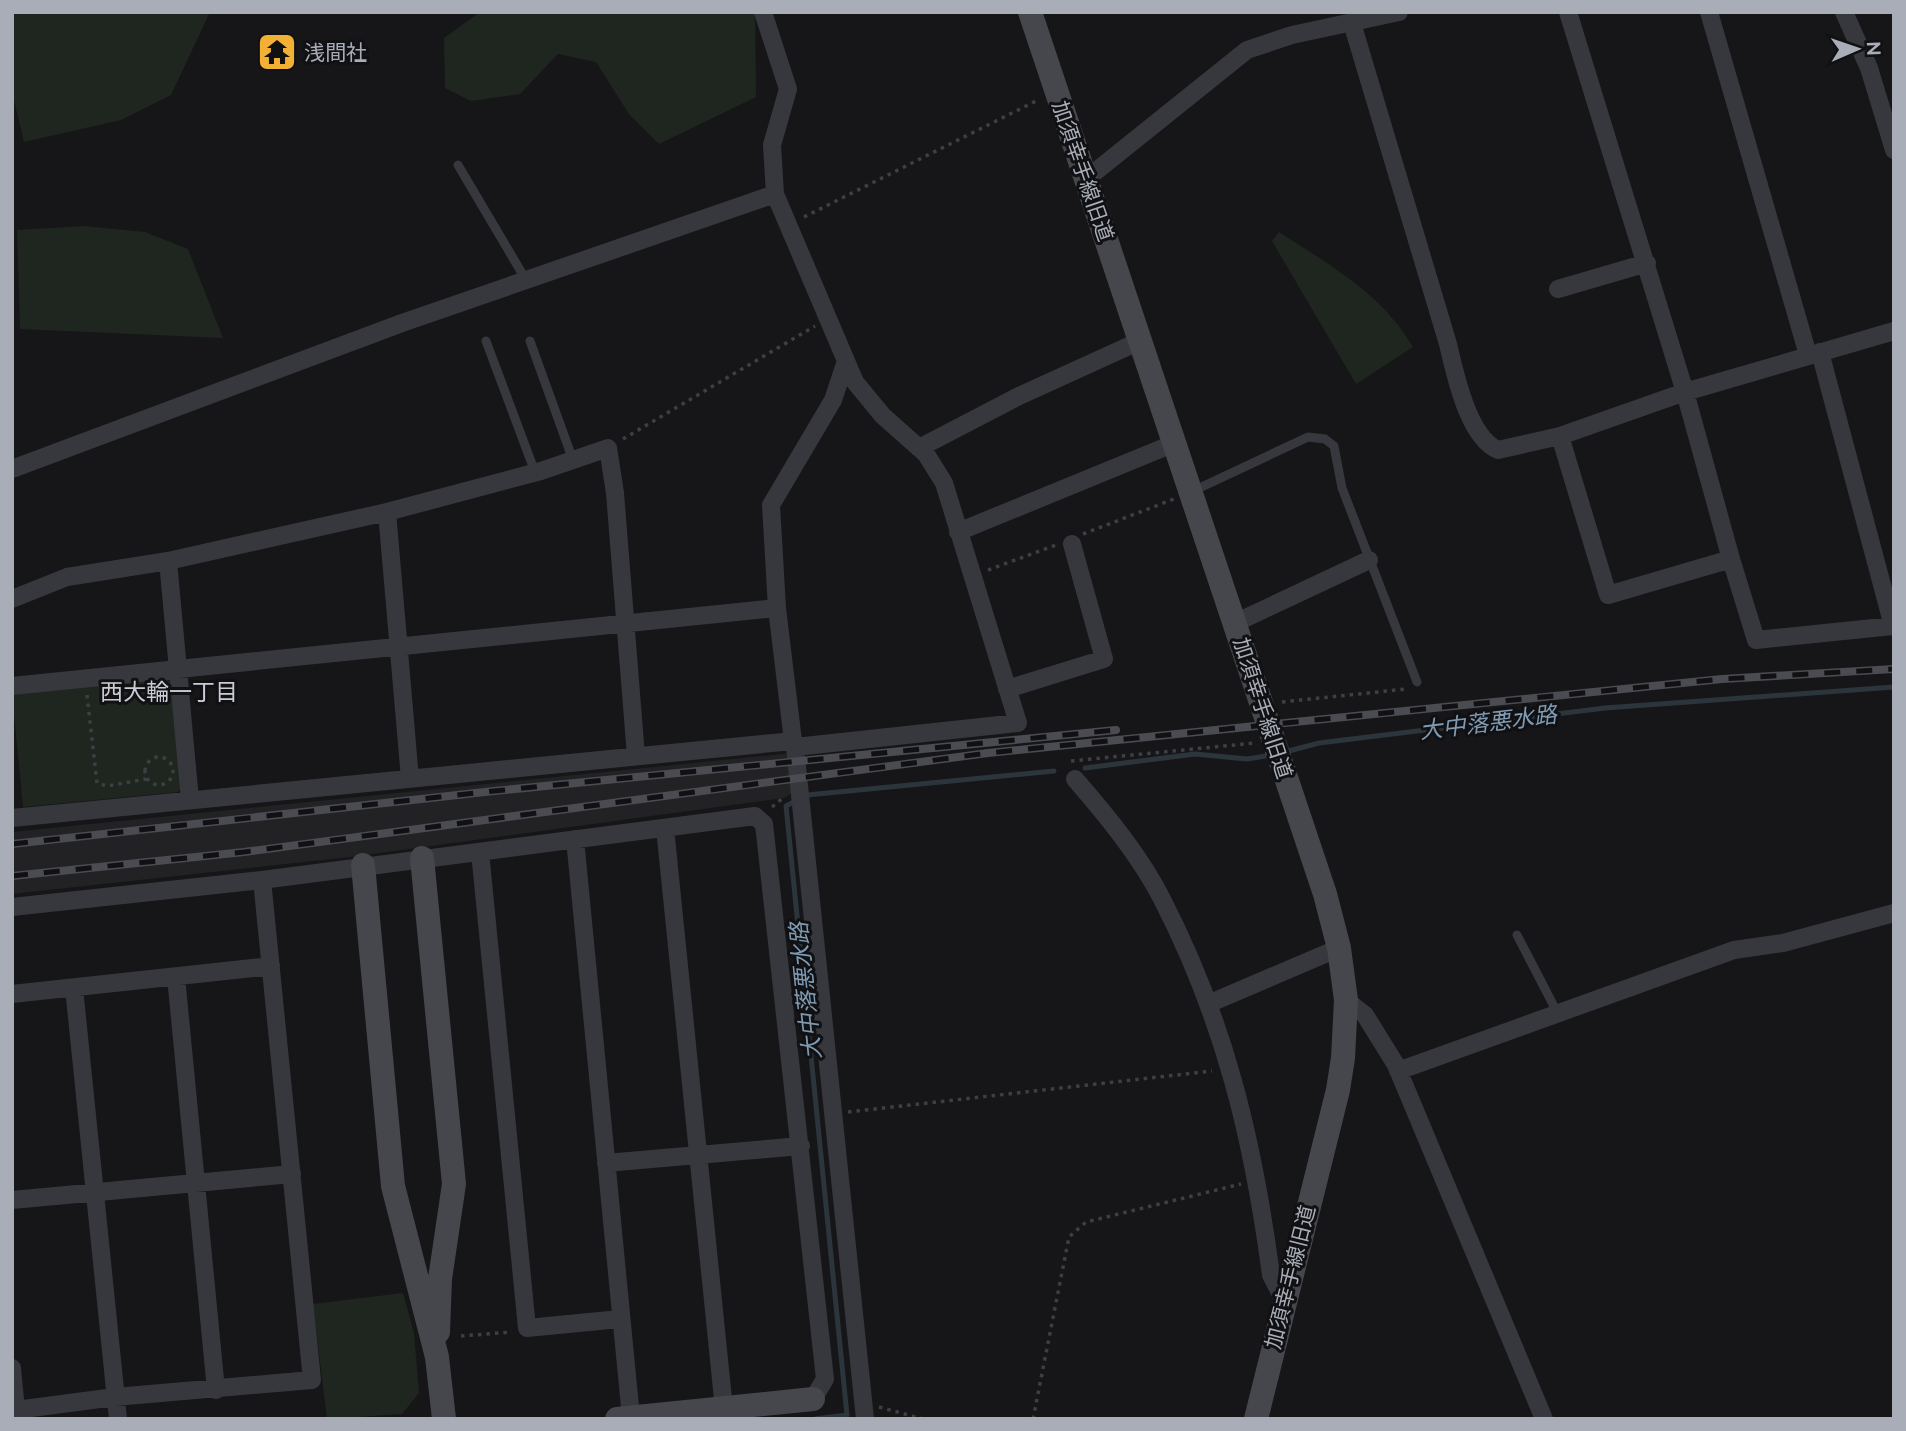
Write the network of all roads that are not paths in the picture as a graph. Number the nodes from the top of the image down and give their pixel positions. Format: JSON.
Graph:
{"nodes":[{"id":1,"x":763,"y":12,"type":"edge"},
{"id":2,"x":1030,"y":12,"type":"edge"},
{"id":3,"x":1399,"y":12,"type":"edge"},
{"id":4,"x":1568,"y":12,"type":"edge"},
{"id":5,"x":1709,"y":12,"type":"edge"},
{"id":6,"x":1844,"y":12,"type":"edge"},
{"id":7,"x":1352,"y":23,"type":"junction"},
{"id":8,"x":1894,"y":150,"type":"edge"},
{"id":9,"x":458,"y":165,"type":"dead end"},
{"id":10,"x":1085,"y":180,"type":"junction"},
{"id":11,"x":775,"y":194,"type":"junction"},
{"id":12,"x":1647,"y":263,"type":"junction"},
{"id":13,"x":526,"y":280,"type":"junction"},
{"id":14,"x":1558,"y":289,"type":"dead end"},
{"id":15,"x":1894,"y":331,"type":"edge"},
{"id":16,"x":1142,"y":340,"type":"junction"},
{"id":17,"x":486,"y":341,"type":"dead end"},
{"id":18,"x":530,"y":341,"type":"dead end"},
{"id":19,"x":1814,"y":354,"type":"junction"},
{"id":20,"x":846,"y":360,"type":"junction"},
{"id":21,"x":1685,"y":392,"type":"junction"},
{"id":22,"x":1560,"y":436,"type":"junction"},
{"id":23,"x":1175,"y":443,"type":"junction"},
{"id":24,"x":919,"y":448,"type":"junction"},
{"id":25,"x":573,"y":460,"type":"junction"},
{"id":26,"x":12,"y":469,"type":"edge"},
{"id":27,"x":535,"y":472,"type":"junction"},
{"id":28,"x":1192,"y":492,"type":"junction"},
{"id":29,"x":387,"y":512,"type":"junction"},
{"id":30,"x":958,"y":531,"type":"junction"},
{"id":31,"x":1072,"y":544,"type":"dead end"},
{"id":32,"x":1731,"y":559,"type":"junction"},
{"id":33,"x":1368,"y":560,"type":"junction"},
{"id":34,"x":167,"y":561,"type":"junction"},
{"id":35,"x":12,"y":598,"type":"edge"},
{"id":36,"x":778,"y":608,"type":"junction"},
{"id":37,"x":1235,"y":623,"type":"junction"},
{"id":38,"x":625,"y":624,"type":"junction"},
{"id":39,"x":398,"y":647,"type":"junction"},
{"id":40,"x":178,"y":669,"type":"junction"},
{"id":41,"x":1417,"y":682,"type":"road end"},
{"id":42,"x":12,"y":686,"type":"edge"},
{"id":43,"x":1007,"y":689,"type":"junction"},
{"id":44,"x":794,"y":744,"type":"junction"},
{"id":45,"x":635,"y":756,"type":"junction"},
{"id":46,"x":410,"y":779,"type":"junction"},
{"id":47,"x":1075,"y":779,"type":"road end"},
{"id":48,"x":190,"y":800,"type":"junction"},
{"id":49,"x":12,"y":818,"type":"edge"},
{"id":50,"x":665,"y":828,"type":"junction"},
{"id":51,"x":575,"y":839,"type":"junction"},
{"id":52,"x":480,"y":852,"type":"junction"},
{"id":53,"x":422,"y":858,"type":"junction"},
{"id":54,"x":363,"y":865,"type":"junction"},
{"id":55,"x":262,"y":880,"type":"junction"},
{"id":56,"x":12,"y":907,"type":"edge"},
{"id":57,"x":1894,"y":913,"type":"edge"},
{"id":58,"x":1517,"y":935,"type":"dead end"},
{"id":59,"x":1339,"y":948,"type":"junction"},
{"id":60,"x":271,"y":966,"type":"junction"},
{"id":61,"x":176,"y":978,"type":"junction"},
{"id":62,"x":74,"y":988,"type":"junction"},
{"id":63,"x":12,"y":994,"type":"edge"},
{"id":64,"x":1346,"y":1000,"type":"junction"},
{"id":65,"x":1208,"y":1004,"type":"junction"},
{"id":66,"x":1558,"y":1014,"type":"junction"},
{"id":67,"x":1398,"y":1071,"type":"junction"},
{"id":68,"x":801,"y":1146,"type":"junction"},
{"id":69,"x":699,"y":1154,"type":"junction"},
{"id":70,"x":606,"y":1163,"type":"junction"},
{"id":71,"x":292,"y":1174,"type":"junction"},
{"id":72,"x":196,"y":1184,"type":"junction"},
{"id":73,"x":97,"y":1192,"type":"junction"},
{"id":74,"x":12,"y":1200,"type":"edge"},
{"id":75,"x":1284,"y":1300,"type":"junction"},
{"id":76,"x":620,"y":1319,"type":"junction"},
{"id":77,"x":437,"y":1357,"type":"junction"},
{"id":78,"x":12,"y":1368,"type":"edge"},
{"id":79,"x":216,"y":1390,"type":"junction"},
{"id":80,"x":115,"y":1397,"type":"junction"},
{"id":81,"x":813,"y":1399,"type":"joint"},
{"id":82,"x":865,"y":1411,"type":"edge"},
{"id":83,"x":721,"y":1412,"type":"edge"},
{"id":84,"x":624,"y":1418,"type":"edge"},
{"id":85,"x":118,"y":1419,"type":"edge"},
{"id":86,"x":444,"y":1419,"type":"edge"},
{"id":87,"x":1255,"y":1419,"type":"edge"},
{"id":88,"x":1544,"y":1419,"type":"edge"}],
"edges":[{"from":1,"to":11,"type":"street"},
{"from":2,"to":10,"type":"street","name":"加須幸手線旧道"},
{"from":3,"to":7,"type":"street"},
{"from":4,"to":12,"type":"street"},
{"from":5,"to":19,"type":"street"},
{"from":6,"to":8,"type":"street"},
{"from":7,"to":10,"type":"street"},
{"from":7,"to":22,"type":"street"},
{"from":9,"to":13,"type":"lane"},
{"from":10,"to":16,"type":"street","name":"加須幸手線旧道"},
{"from":11,"to":13,"type":"street"},
{"from":11,"to":20,"type":"street"},
{"from":12,"to":14,"type":"street"},
{"from":12,"to":21,"type":"street"},
{"from":13,"to":26,"type":"street"},
{"from":15,"to":19,"type":"street"},
{"from":16,"to":23,"type":"street","name":"加須幸手線旧道"},
{"from":16,"to":24,"type":"street"},
{"from":17,"to":27,"type":"lane"},
{"from":18,"to":25,"type":"lane"},
{"from":19,"to":21,"type":"street"},
{"from":19,"to":32,"type":"street"},
{"from":20,"to":24,"type":"street"},
{"from":20,"to":36,"type":"street"},
{"from":21,"to":22,"type":"street"},
{"from":21,"to":32,"type":"street"},
{"from":22,"to":32,"type":"street"},
{"from":23,"to":28,"type":"street","name":"加須幸手線旧道"},
{"from":23,"to":30,"type":"street"},
{"from":24,"to":30,"type":"street"},
{"from":25,"to":27,"type":"street"},
{"from":25,"to":38,"type":"street"},
{"from":27,"to":29,"type":"street"},
{"from":28,"to":33,"type":"lane"},
{"from":28,"to":37,"type":"street","name":"加須幸手線旧道"},
{"from":29,"to":34,"type":"street"},
{"from":29,"to":39,"type":"street"},
{"from":30,"to":43,"type":"street"},
{"from":31,"to":43,"type":"street"},
{"from":33,"to":37,"type":"street"},
{"from":33,"to":41,"type":"lane"},
{"from":34,"to":35,"type":"street"},
{"from":34,"to":40,"type":"street"},
{"from":36,"to":38,"type":"street"},
{"from":36,"to":44,"type":"street"},
{"from":37,"to":59,"type":"street","name":"加須幸手線旧道"},
{"from":38,"to":39,"type":"street"},
{"from":38,"to":45,"type":"street"},
{"from":39,"to":40,"type":"street"},
{"from":39,"to":46,"type":"street"},
{"from":40,"to":42,"type":"street"},
{"from":40,"to":48,"type":"street"},
{"from":43,"to":44,"type":"street"},
{"from":44,"to":45,"type":"street"},
{"from":44,"to":82,"type":"street"},
{"from":45,"to":46,"type":"street"},
{"from":46,"to":48,"type":"street"},
{"from":47,"to":65,"type":"street"},
{"from":48,"to":49,"type":"street"},
{"from":50,"to":51,"type":"street"},
{"from":50,"to":68,"type":"street"},
{"from":50,"to":69,"type":"street"},
{"from":51,"to":52,"type":"street"},
{"from":51,"to":70,"type":"street"},
{"from":52,"to":53,"type":"street"},
{"from":52,"to":76,"type":"street"},
{"from":53,"to":54,"type":"street"},
{"from":53,"to":77,"type":"street"},
{"from":54,"to":55,"type":"street"},
{"from":54,"to":77,"type":"street"},
{"from":55,"to":56,"type":"street"},
{"from":55,"to":60,"type":"street"},
{"from":57,"to":66,"type":"street"},
{"from":58,"to":66,"type":"lane"},
{"from":59,"to":64,"type":"street","name":"加須幸手線旧道"},
{"from":59,"to":65,"type":"street"},
{"from":60,"to":61,"type":"street"},
{"from":60,"to":71,"type":"street"},
{"from":61,"to":62,"type":"street"},
{"from":61,"to":72,"type":"street"},
{"from":62,"to":63,"type":"street"},
{"from":62,"to":73,"type":"street"},
{"from":64,"to":67,"type":"street"},
{"from":64,"to":75,"type":"street","name":"加須幸手線旧道"},
{"from":65,"to":75,"type":"street"},
{"from":66,"to":67,"type":"street"},
{"from":67,"to":88,"type":"street"},
{"from":68,"to":69,"type":"street"},
{"from":68,"to":81,"type":"street"},
{"from":69,"to":70,"type":"street"},
{"from":69,"to":83,"type":"street"},
{"from":70,"to":76,"type":"street"},
{"from":71,"to":72,"type":"street"},
{"from":71,"to":79,"type":"street"},
{"from":72,"to":73,"type":"street"},
{"from":72,"to":79,"type":"street"},
{"from":73,"to":74,"type":"street"},
{"from":73,"to":80,"type":"street"},
{"from":75,"to":87,"type":"street","name":"加須幸手線旧道"},
{"from":76,"to":84,"type":"street"},
{"from":77,"to":86,"type":"street"},
{"from":78,"to":80,"type":"street"},
{"from":79,"to":80,"type":"street"},
{"from":80,"to":85,"type":"street"},
{"from":81,"to":83,"type":"street"},
{"from":83,"to":84,"type":"street"}]}
